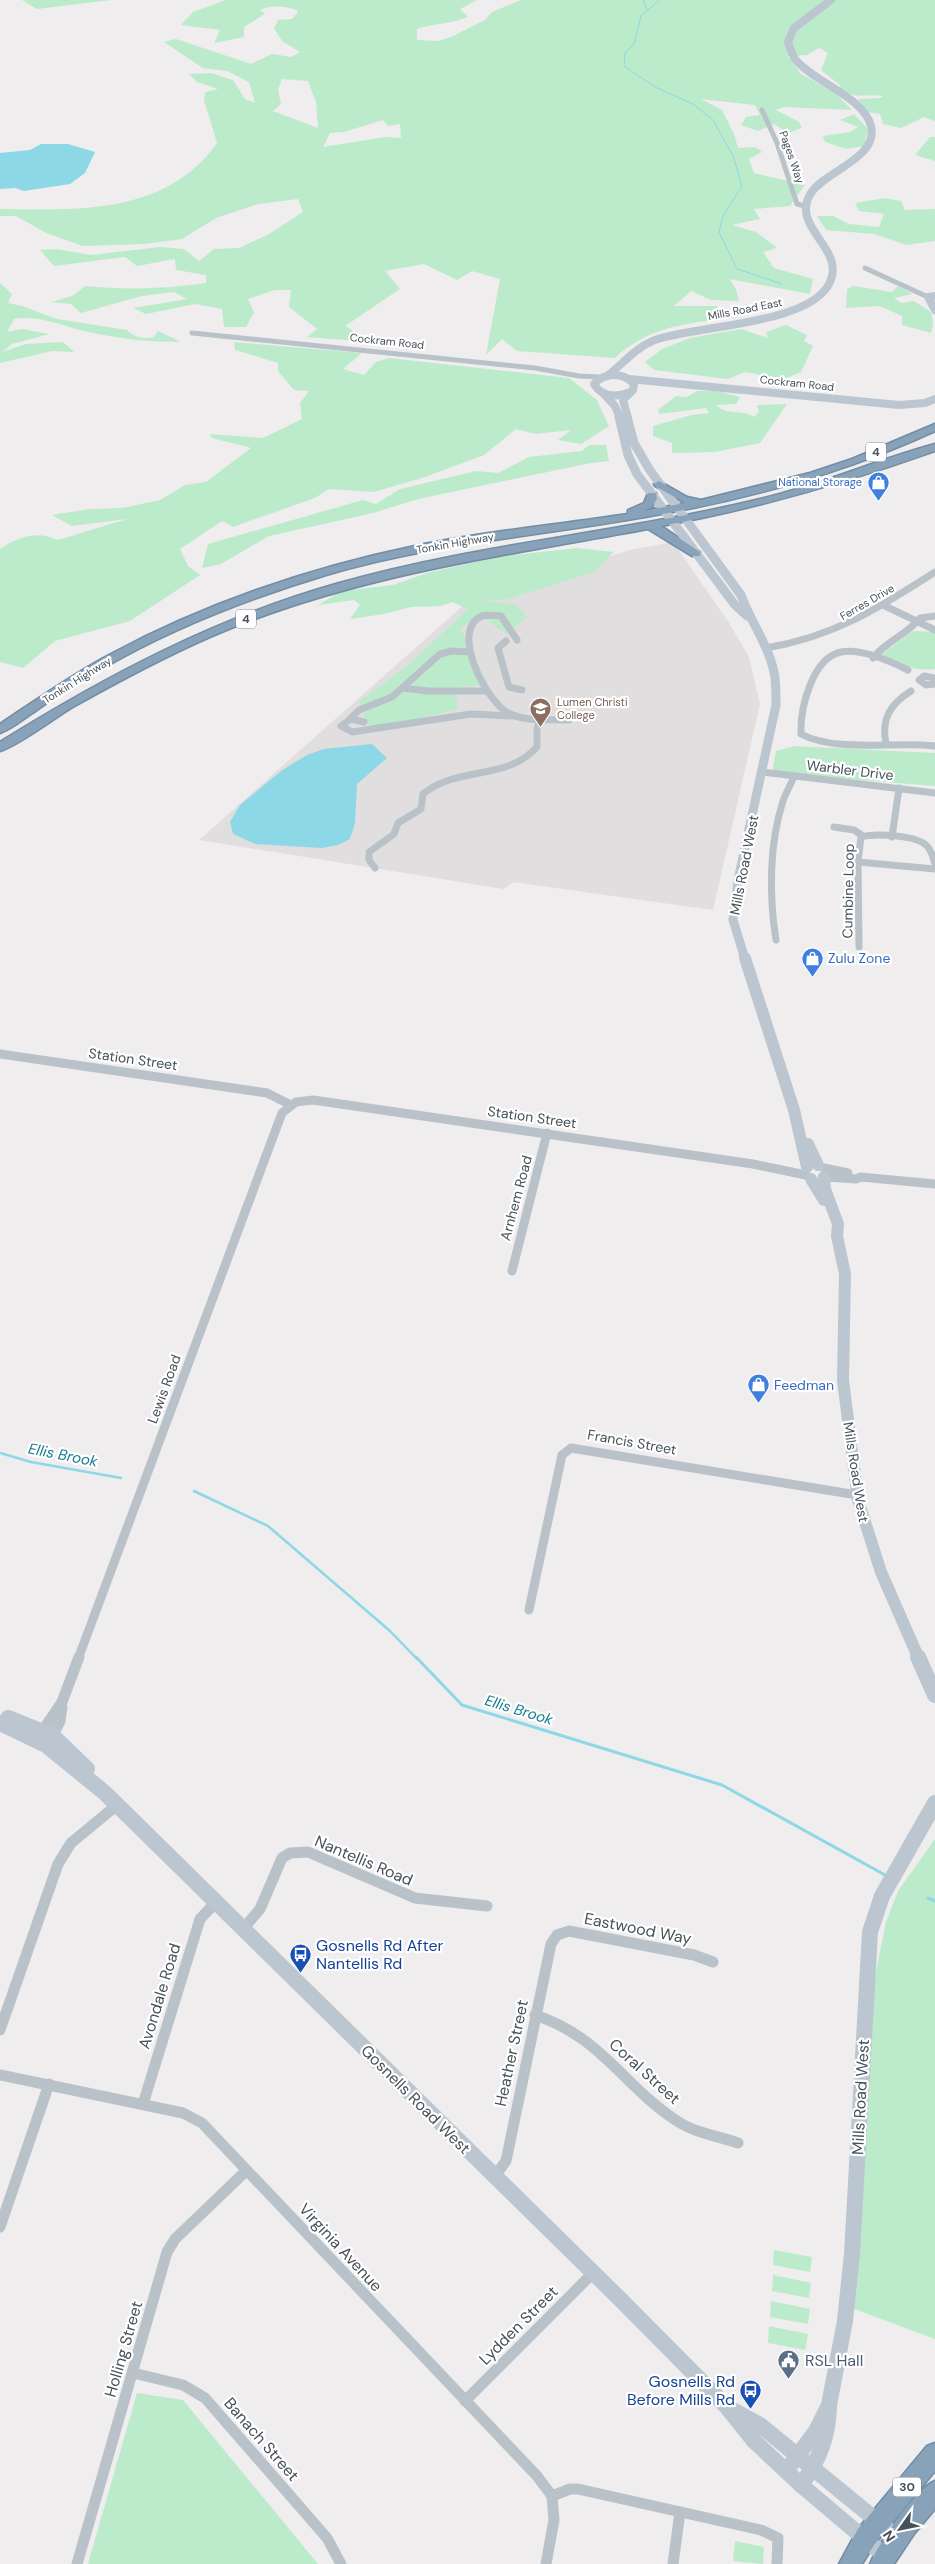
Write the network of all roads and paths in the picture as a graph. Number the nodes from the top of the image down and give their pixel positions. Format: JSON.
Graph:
{"nodes":[{"id":1,"x":831,"y":0,"type":"edge"},
{"id":2,"x":762,"y":110,"type":"dead end"},
{"id":3,"x":805,"y":206,"type":"junction"},
{"id":4,"x":865,"y":268,"type":"dead end"},
{"id":5,"x":932,"y":297,"type":"edge"},
{"id":6,"x":935,"y":310,"type":"edge"},
{"id":7,"x":192,"y":332,"type":"dead end"},
{"id":8,"x":618,"y":368,"type":"junction"},
{"id":9,"x":628,"y":378,"type":"junction"},
{"id":10,"x":601,"y":379,"type":"junction"},
{"id":11,"x":657,"y":380,"type":"junction"},
{"id":12,"x":632,"y":389,"type":"junction"},
{"id":13,"x":600,"y":392,"type":"junction"},
{"id":14,"x":935,"y":399,"type":"edge"},
{"id":15,"x":935,"y":427,"type":"edge"},
{"id":16,"x":935,"y":447,"type":"edge"},
{"id":17,"x":659,"y":484,"type":"junction"},
{"id":18,"x":652,"y":495,"type":"junction"},
{"id":19,"x":703,"y":503,"type":"junction"},
{"id":20,"x":678,"y":508,"type":"junction"},
{"id":21,"x":735,"y":509,"type":"junction"},
{"id":22,"x":664,"y":511,"type":"junction"},
{"id":23,"x":686,"y":518,"type":"junction"},
{"id":24,"x":617,"y":519,"type":"junction"},
{"id":25,"x":671,"y":521,"type":"junction"},
{"id":26,"x":648,"y":525,"type":"junction"},
{"id":27,"x":694,"y":529,"type":"junction"},
{"id":28,"x":696,"y":554,"type":"junction"},
{"id":29,"x":935,"y":572,"type":"edge"},
{"id":30,"x":886,"y":603,"type":"junction"},
{"id":31,"x":934,"y":616,"type":"edge"},
{"id":32,"x":749,"y":617,"type":"junction"},
{"id":33,"x":918,"y":620,"type":"junction"},
{"id":34,"x":935,"y":626,"type":"edge"},
{"id":35,"x":935,"y":630,"type":"edge"},
{"id":36,"x":517,"y":640,"type":"dead end"},
{"id":37,"x":506,"y":641,"type":"dead end"},
{"id":38,"x":806,"y":641,"type":"joint"},
{"id":39,"x":765,"y":645,"type":"junction"},
{"id":40,"x":470,"y":652,"type":"junction"},
{"id":41,"x":873,"y":658,"type":"junction"},
{"id":42,"x":908,"y":670,"type":"junction"},
{"id":43,"x":931,"y":675,"type":"edge"},
{"id":44,"x":919,"y":680,"type":"junction"},
{"id":45,"x":932,"y":686,"type":"edge"},
{"id":46,"x":403,"y":688,"type":"junction"},
{"id":47,"x":522,"y":690,"type":"dead end"},
{"id":48,"x":485,"y":691,"type":"junction"},
{"id":49,"x":911,"y":691,"type":"junction"},
{"id":50,"x":516,"y":717,"type":"junction"},
{"id":51,"x":540,"y":719,"type":"junction"},
{"id":52,"x":348,"y":720,"type":"junction"},
{"id":53,"x":569,"y":720,"type":"dead end"},
{"id":54,"x":364,"y":722,"type":"dead end"},
{"id":55,"x":0,"y":729,"type":"edge"},
{"id":56,"x":886,"y":744,"type":"junction"},
{"id":57,"x":935,"y":746,"type":"edge"},
{"id":58,"x":0,"y":747,"type":"edge"},
{"id":59,"x":762,"y":772,"type":"junction"},
{"id":60,"x":794,"y":776,"type":"junction"},
{"id":61,"x":899,"y":788,"type":"junction"},
{"id":62,"x":935,"y":793,"type":"edge"},
{"id":63,"x":834,"y":827,"type":"dead end"},
{"id":64,"x":863,"y":836,"type":"junction"},
{"id":65,"x":892,"y":837,"type":"junction"},
{"id":66,"x":935,"y":842,"type":"edge"},
{"id":67,"x":926,"y":844,"type":"junction"},
{"id":68,"x":858,"y":862,"type":"junction"},
{"id":69,"x":935,"y":864,"type":"edge"},
{"id":70,"x":375,"y":868,"type":"dead end"},
{"id":71,"x":935,"y":869,"type":"edge"},
{"id":72,"x":776,"y":940,"type":"dead end"},
{"id":73,"x":859,"y":947,"type":"dead end"},
{"id":74,"x":0,"y":1054,"type":"edge"},
{"id":75,"x":289,"y":1104,"type":"junction"},
{"id":76,"x":548,"y":1133,"type":"junction"},
{"id":77,"x":815,"y":1172,"type":"junction"},
{"id":78,"x":935,"y":1184,"type":"edge"},
{"id":79,"x":512,"y":1271,"type":"dead end"},
{"id":80,"x":857,"y":1495,"type":"junction"},
{"id":81,"x":529,"y":1610,"type":"dead end"},
{"id":82,"x":935,"y":1695,"type":"edge"},
{"id":83,"x":0,"y":1716,"type":"edge"},
{"id":84,"x":0,"y":1723,"type":"edge"},
{"id":85,"x":44,"y":1738,"type":"junction"},
{"id":86,"x":935,"y":1803,"type":"edge"},
{"id":87,"x":117,"y":1805,"type":"junction"},
{"id":88,"x":216,"y":1902,"type":"junction"},
{"id":89,"x":487,"y":1906,"type":"dead end"},
{"id":90,"x":243,"y":1929,"type":"junction"},
{"id":91,"x":557,"y":1935,"type":"joint"},
{"id":92,"x":713,"y":1962,"type":"dead end"},
{"id":93,"x":535,"y":2015,"type":"junction"},
{"id":94,"x":0,"y":2030,"type":"edge"},
{"id":95,"x":0,"y":2075,"type":"edge"},
{"id":96,"x":49,"y":2084,"type":"junction"},
{"id":97,"x":143,"y":2104,"type":"junction"},
{"id":98,"x":738,"y":2143,"type":"dead end"},
{"id":99,"x":246,"y":2171,"type":"junction"},
{"id":100,"x":495,"y":2176,"type":"junction"},
{"id":101,"x":0,"y":2228,"type":"edge"},
{"id":102,"x":593,"y":2273,"type":"junction"},
{"id":103,"x":133,"y":2373,"type":"junction"},
{"id":104,"x":464,"y":2401,"type":"junction"},
{"id":105,"x":829,"y":2405,"type":"junction"},
{"id":106,"x":726,"y":2406,"type":"junction"},
{"id":107,"x":935,"y":2454,"type":"edge"},
{"id":108,"x":797,"y":2456,"type":"junction"},
{"id":109,"x":813,"y":2468,"type":"junction"},
{"id":110,"x":786,"y":2472,"type":"junction"},
{"id":111,"x":801,"y":2485,"type":"junction"},
{"id":112,"x":935,"y":2492,"type":"edge"},
{"id":113,"x":552,"y":2496,"type":"junction"},
{"id":114,"x":680,"y":2512,"type":"junction"},
{"id":115,"x":872,"y":2529,"type":"junction"},
{"id":116,"x":888,"y":2553,"type":"edge"},
{"id":117,"x":78,"y":2564,"type":"edge"},
{"id":118,"x":341,"y":2564,"type":"edge"},
{"id":119,"x":546,"y":2564,"type":"edge"},
{"id":120,"x":673,"y":2564,"type":"edge"},
{"id":121,"x":777,"y":2564,"type":"edge"},
{"id":122,"x":850,"y":2564,"type":"edge"}],
"edges":[{"from":1,"to":3,"type":"main road"},
{"from":2,"to":3,"type":"street","name":"Pages Way"},
{"from":3,"to":8,"type":"main road","name":"Mills Road East"},
{"from":4,"to":5,"type":"street"},
{"from":5,"to":6,"type":"main road"},
{"from":7,"to":10,"type":"street","name":"Cockram Road"},
{"from":8,"to":9,"type":"main road"},
{"from":8,"to":10,"type":"main road","name":"Mills Road East"},
{"from":9,"to":10,"type":"main road","name":"Cockram Road"},
{"from":9,"to":11,"type":"main road","name":"Cockram Road"},
{"from":9,"to":12,"type":"main road"},
{"from":10,"to":13,"type":"main road"},
{"from":11,"to":12,"type":"main road","name":"Cockram Road"},
{"from":11,"to":14,"type":"main road","name":"Cockram Road"},
{"from":12,"to":13,"type":"main road","name":"Cockram Road"},
{"from":12,"to":17,"type":"main road"},
{"from":13,"to":18,"type":"main road"},
{"from":15,"to":19,"type":"highway","name":"Tonkin Highway","number":"4"},
{"from":16,"to":21,"type":"highway","name":"Tonkin Highway","number":"4"},
{"from":17,"to":19,"type":"highway"},
{"from":17,"to":20,"type":"main road"},
{"from":18,"to":22,"type":"main road"},
{"from":18,"to":24,"type":"highway"},
{"from":19,"to":20,"type":"highway","name":"Tonkin Highway","number":"4"},
{"from":20,"to":22,"type":"highway","name":"Tonkin Highway","number":"4"},
{"from":20,"to":23,"type":"main road"},
{"from":21,"to":23,"type":"highway","name":"Tonkin Highway","number":"4"},
{"from":21,"to":27,"type":"highway"},
{"from":22,"to":24,"type":"highway","name":"Tonkin Highway","number":"4"},
{"from":22,"to":25,"type":"main road"},
{"from":23,"to":25,"type":"highway","name":"Tonkin Highway","number":"4"},
{"from":23,"to":27,"type":"main road","name":"Mills Road West"},
{"from":24,"to":55,"type":"highway","name":"Tonkin Highway","number":"4"},
{"from":25,"to":26,"type":"highway","name":"Tonkin Highway","number":"4"},
{"from":25,"to":28,"type":"main road","name":"Mills Road West"},
{"from":26,"to":28,"type":"highway"},
{"from":26,"to":58,"type":"highway","name":"Tonkin Highway","number":"4"},
{"from":27,"to":32,"type":"main road","name":"Mills Road West"},
{"from":28,"to":32,"type":"main road","name":"Mills Road West"},
{"from":29,"to":30,"type":"street","name":"Ferres Drive"},
{"from":30,"to":33,"type":"street"},
{"from":30,"to":38,"type":"street","name":"Ferres Drive"},
{"from":31,"to":33,"type":"street"},
{"from":32,"to":39,"type":"main road","name":"Mills Road West"},
{"from":33,"to":34,"type":"street"},
{"from":33,"to":35,"type":"street"},
{"from":33,"to":41,"type":"street"},
{"from":36,"to":40,"type":"street"},
{"from":37,"to":47,"type":"street"},
{"from":38,"to":39,"type":"street","name":"Ferres Drive"},
{"from":39,"to":59,"type":"main road","name":"Mills Road West"},
{"from":40,"to":46,"type":"street"},
{"from":40,"to":48,"type":"street"},
{"from":41,"to":42,"type":"street"},
{"from":41,"to":56,"type":"street"},
{"from":42,"to":43,"type":"street"},
{"from":42,"to":44,"type":"street"},
{"from":43,"to":44,"type":"street"},
{"from":44,"to":45,"type":"street"},
{"from":44,"to":49,"type":"street"},
{"from":45,"to":49,"type":"street"},
{"from":46,"to":48,"type":"street"},
{"from":46,"to":52,"type":"street"},
{"from":48,"to":50,"type":"street"},
{"from":49,"to":56,"type":"street"},
{"from":50,"to":51,"type":"street"},
{"from":50,"to":52,"type":"street"},
{"from":51,"to":53,"type":"street"},
{"from":51,"to":70,"type":"street"},
{"from":52,"to":54,"type":"street"},
{"from":56,"to":57,"type":"street"},
{"from":59,"to":60,"type":"street","name":"Warbler Drive"},
{"from":59,"to":77,"type":"main road","name":"Mills Road West"},
{"from":60,"to":61,"type":"street","name":"Warbler Drive"},
{"from":60,"to":72,"type":"street"},
{"from":61,"to":62,"type":"street","name":"Warbler Drive"},
{"from":61,"to":65,"type":"street"},
{"from":63,"to":64,"type":"street","name":"Cumbine Loop"},
{"from":64,"to":65,"type":"street","name":"Cumbine Loop"},
{"from":64,"to":68,"type":"street","name":"Cumbine Loop"},
{"from":65,"to":67,"type":"street","name":"Cumbine Loop"},
{"from":66,"to":67,"type":"street","name":"Cumbine Loop"},
{"from":67,"to":69,"type":"street"},
{"from":68,"to":71,"type":"street"},
{"from":68,"to":73,"type":"street","name":"Cumbine Loop"},
{"from":74,"to":75,"type":"street","name":"Station Street"},
{"from":75,"to":76,"type":"street","name":"Station Street"},
{"from":75,"to":85,"type":"street","name":"Lewis Road"},
{"from":76,"to":77,"type":"street","name":"Station Street"},
{"from":76,"to":79,"type":"street","name":"Arnhem Road"},
{"from":77,"to":78,"type":"street","name":"Station Street"},
{"from":77,"to":80,"type":"main road","name":"Mills Road West"},
{"from":80,"to":81,"type":"street","name":"Francis Street"},
{"from":80,"to":82,"type":"main road","name":"Mills Road West"},
{"from":83,"to":85,"type":"main road","name":"Gosnells Road West"},
{"from":84,"to":85,"type":"main road","name":"Gosnells Road West"},
{"from":85,"to":87,"type":"main road","name":"Gosnells Road West"},
{"from":86,"to":105,"type":"main road","name":"Mills Road West"},
{"from":87,"to":88,"type":"main road","name":"Gosnells Road West"},
{"from":87,"to":94,"type":"street"},
{"from":88,"to":90,"type":"main road","name":"Gosnells Road West"},
{"from":88,"to":97,"type":"street","name":"Avondale Road"},
{"from":89,"to":90,"type":"street","name":"Nantellis Road"},
{"from":90,"to":100,"type":"main road","name":"Gosnells Road West"},
{"from":91,"to":92,"type":"street","name":"Eastwood Way"},
{"from":91,"to":93,"type":"street","name":"Heather Street"},
{"from":93,"to":98,"type":"street","name":"Coral Street"},
{"from":93,"to":100,"type":"street","name":"Heather Street"},
{"from":95,"to":96,"type":"street","name":"Virginia Avenue"},
{"from":96,"to":97,"type":"street","name":"Virginia Avenue"},
{"from":96,"to":101,"type":"street"},
{"from":97,"to":99,"type":"street","name":"Virginia Avenue"},
{"from":99,"to":103,"type":"street","name":"Holling Street"},
{"from":99,"to":104,"type":"street","name":"Virginia Avenue"},
{"from":100,"to":102,"type":"main road","name":"Gosnells Road West"},
{"from":102,"to":104,"type":"street","name":"Lydden Street"},
{"from":102,"to":106,"type":"main road","name":"Gosnells Road West"},
{"from":103,"to":117,"type":"street","name":"Holling Street"},
{"from":103,"to":118,"type":"street","name":"Banach Street"},
{"from":104,"to":113,"type":"street","name":"Virginia Avenue"},
{"from":105,"to":108,"type":"main road","name":"Mills Road West"},
{"from":105,"to":109,"type":"main road","name":"Mills Road West"},
{"from":106,"to":108,"type":"main road","name":"Gosnells Road West"},
{"from":106,"to":110,"type":"main road","name":"Gosnells Road West"},
{"from":107,"to":115,"type":"highway","number":"30"},
{"from":108,"to":109,"type":"main road","name":"Gosnells Road West"},
{"from":108,"to":110,"type":"main road","name":"Mills Road West"},
{"from":109,"to":111,"type":"main road","name":"Mills Road West"},
{"from":109,"to":115,"type":"main road","name":"Gosnells Road West"},
{"from":110,"to":111,"type":"main road","name":"Gosnells Road West"},
{"from":111,"to":115,"type":"main road","name":"Gosnells Road West"},
{"from":112,"to":116,"type":"highway","number":"30"},
{"from":113,"to":114,"type":"street"},
{"from":113,"to":119,"type":"street"},
{"from":114,"to":120,"type":"street"},
{"from":114,"to":121,"type":"street"},
{"from":115,"to":116,"type":"main road","name":"Gosnells Road West"},
{"from":115,"to":122,"type":"highway","number":"30"}]}
